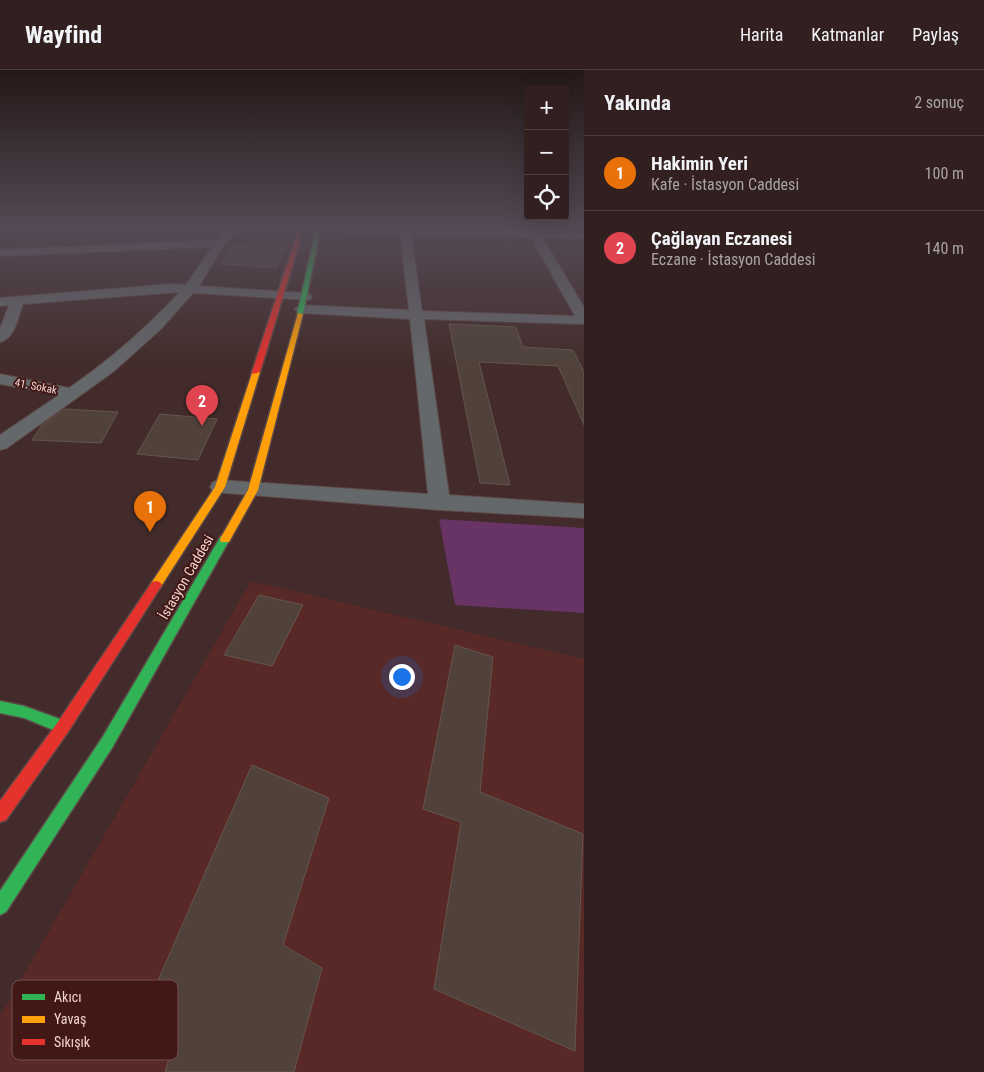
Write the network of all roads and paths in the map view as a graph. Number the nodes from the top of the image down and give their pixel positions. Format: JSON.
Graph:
{"nodes":[{"id":1,"x":199,"y":275,"type":"edge"},
{"id":2,"x":287,"y":275,"type":"edge"},
{"id":3,"x":309,"y":275,"type":"edge"},
{"id":4,"x":411,"y":275,"type":"edge"},
{"id":5,"x":563,"y":275,"type":"edge"},
{"id":6,"x":190,"y":289,"type":"junction"},
{"id":7,"x":281,"y":295,"type":"junction"},
{"id":8,"x":578,"y":298,"type":"edge"},
{"id":9,"x":17,"y":301,"type":"junction"},
{"id":10,"x":0,"y":302,"type":"edge"},
{"id":11,"x":303,"y":303,"type":"junction"},
{"id":12,"x":416,"y":315,"type":"junction"},
{"id":13,"x":584,"y":320,"type":"edge"},
{"id":14,"x":0,"y":338,"type":"edge"},
{"id":15,"x":0,"y":379,"type":"edge"},
{"id":16,"x":71,"y":393,"type":"junction"},
{"id":17,"x":0,"y":444,"type":"edge"},
{"id":18,"x":220,"y":487,"type":"junction"},
{"id":19,"x":253,"y":490,"type":"junction"},
{"id":20,"x":440,"y":503,"type":"junction"},
{"id":21,"x":584,"y":511,"type":"edge"},
{"id":22,"x":0,"y":708,"type":"edge"},
{"id":23,"x":63,"y":727,"type":"junction"},
{"id":24,"x":0,"y":814,"type":"edge"},
{"id":25,"x":0,"y":906,"type":"edge"}],
"edges":[{"from":1,"to":6,"type":"street"},
{"from":2,"to":7,"type":"main road","name":"İstasyon Caddesi"},
{"from":3,"to":11,"type":"main road","name":"İstasyon Caddesi"},
{"from":4,"to":12,"type":"street"},
{"from":5,"to":8,"type":"street"},
{"from":6,"to":7,"type":"street"},
{"from":6,"to":9,"type":"street"},
{"from":6,"to":16,"type":"street"},
{"from":7,"to":11,"type":"street"},
{"from":7,"to":18,"type":"main road","name":"İstasyon Caddesi"},
{"from":8,"to":13,"type":"street"},
{"from":9,"to":10,"type":"street"},
{"from":9,"to":14,"type":"street"},
{"from":11,"to":12,"type":"street"},
{"from":11,"to":19,"type":"main road","name":"İstasyon Caddesi"},
{"from":12,"to":13,"type":"street"},
{"from":12,"to":20,"type":"street"},
{"from":15,"to":16,"type":"street","name":"41. Sokak"},
{"from":16,"to":17,"type":"street"},
{"from":18,"to":19,"type":"street"},
{"from":18,"to":23,"type":"main road","name":"İstasyon Caddesi"},
{"from":19,"to":20,"type":"street"},
{"from":19,"to":25,"type":"main road","name":"İstasyon Caddesi"},
{"from":20,"to":21,"type":"street"},
{"from":22,"to":23,"type":"main road"},
{"from":23,"to":24,"type":"main road","name":"İstasyon Caddesi"}]}
